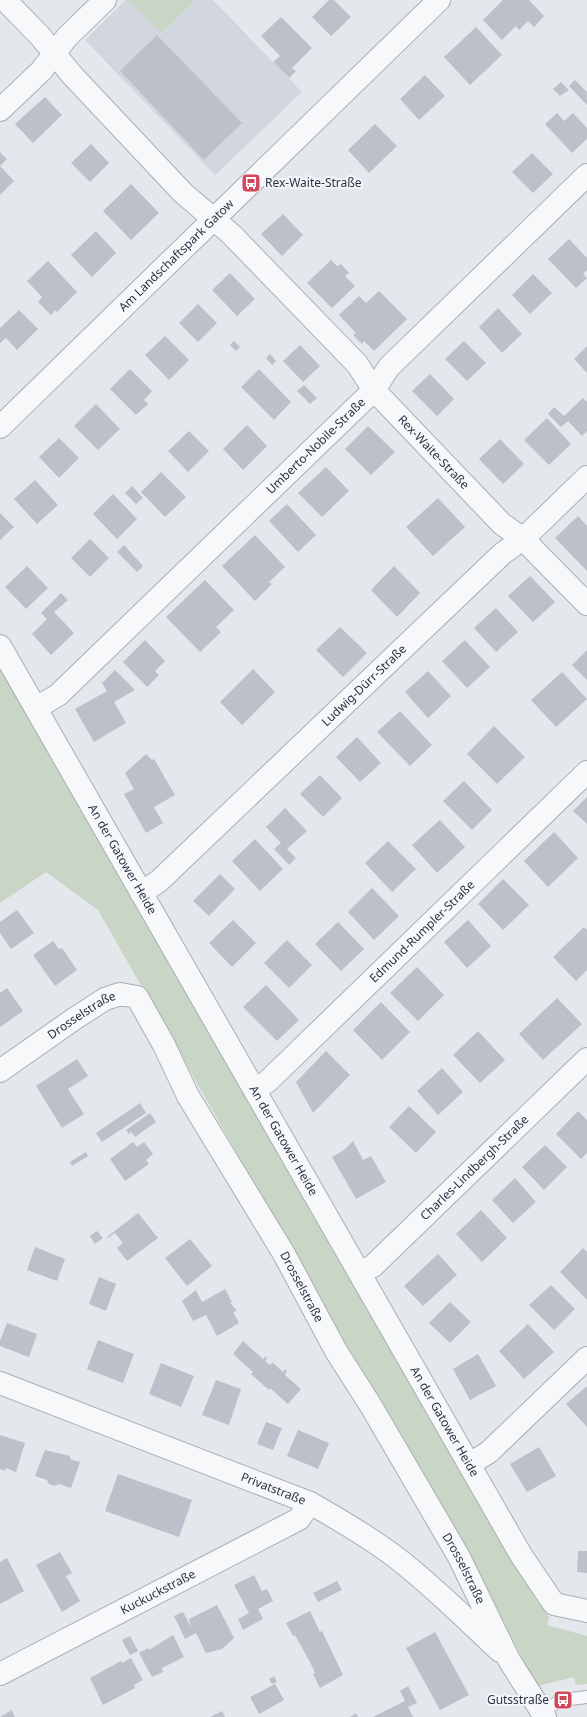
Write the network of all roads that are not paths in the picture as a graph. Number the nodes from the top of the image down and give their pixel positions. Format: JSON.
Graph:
{"nodes":[{"id":1,"x":6,"y":0,"type":"edge"},
{"id":2,"x":105,"y":0,"type":"edge"},
{"id":3,"x":440,"y":0,"type":"edge"},
{"id":4,"x":54,"y":53,"type":"junction"},
{"id":5,"x":0,"y":110,"type":"edge"},
{"id":6,"x":587,"y":175,"type":"edge"},
{"id":7,"x":213,"y":219,"type":"junction"},
{"id":8,"x":374,"y":390,"type":"junction"},
{"id":9,"x":0,"y":427,"type":"edge"},
{"id":10,"x":587,"y":477,"type":"edge"},
{"id":11,"x":523,"y":539,"type":"junction"},
{"id":12,"x":587,"y":604,"type":"edge"},
{"id":13,"x":0,"y":646,"type":"edge"},
{"id":14,"x":36,"y":708,"type":"junction"},
{"id":15,"x":587,"y":772,"type":"edge"},
{"id":16,"x":141,"y":893,"type":"junction"},
{"id":17,"x":587,"y":1059,"type":"edge"},
{"id":18,"x":0,"y":1070,"type":"edge"},
{"id":19,"x":255,"y":1089,"type":"junction"},
{"id":20,"x":360,"y":1273,"type":"junction"},
{"id":21,"x":587,"y":1358,"type":"edge"},
{"id":22,"x":0,"y":1383,"type":"edge"},
{"id":23,"x":470,"y":1464,"type":"junction"},
{"id":24,"x":310,"y":1503,"type":"junction"},
{"id":25,"x":587,"y":1611,"type":"edge"},
{"id":26,"x":510,"y":1660,"type":"junction"},
{"id":27,"x":0,"y":1674,"type":"edge"},
{"id":28,"x":587,"y":1697,"type":"edge"},
{"id":29,"x":543,"y":1713,"type":"edge"}],
"edges":[{"from":1,"to":4,"type":"street","name":"Rex-Waite-Straße"},
{"from":2,"to":4,"type":"street"},
{"from":3,"to":7,"type":"street","name":"Am Landschaftspark Gatow"},
{"from":4,"to":5,"type":"street"},
{"from":4,"to":7,"type":"street","name":"Rex-Waite-Straße"},
{"from":6,"to":8,"type":"street","name":"Umberto-Nobile-Straße"},
{"from":7,"to":8,"type":"street","name":"Rex-Waite-Straße"},
{"from":7,"to":9,"type":"street","name":"Am Landschaftspark Gatow"},
{"from":8,"to":11,"type":"street","name":"Rex-Waite-Straße"},
{"from":8,"to":14,"type":"street","name":"Umberto-Nobile-Straße"},
{"from":10,"to":11,"type":"street","name":"Ludwig-Dürr-Straße"},
{"from":11,"to":12,"type":"street","name":"Rex-Waite-Straße"},
{"from":11,"to":16,"type":"street","name":"Ludwig-Dürr-Straße"},
{"from":13,"to":14,"type":"street","name":"An der Gatower Heide"},
{"from":14,"to":16,"type":"street","name":"An der Gatower Heide"},
{"from":15,"to":19,"type":"street","name":"Edmund-Rumpler-Straße"},
{"from":16,"to":19,"type":"street","name":"An der Gatower Heide"},
{"from":17,"to":20,"type":"street","name":"Charles-Lindbergh-Straße"},
{"from":18,"to":26,"type":"street","name":"Drosselstraße"},
{"from":19,"to":20,"type":"street","name":"An der Gatower Heide"},
{"from":20,"to":23,"type":"street","name":"An der Gatower Heide"},
{"from":21,"to":23,"type":"street"},
{"from":22,"to":24,"type":"street","name":"Privatstraße"},
{"from":23,"to":25,"type":"street","name":"An der Gatower Heide"},
{"from":24,"to":26,"type":"street","name":"Privatstraße"},
{"from":24,"to":27,"type":"street","name":"Kuckuckstraße"},
{"from":26,"to":29,"type":"street","name":"Drosselstraße"},
{"from":28,"to":29,"type":"lane"}]}
